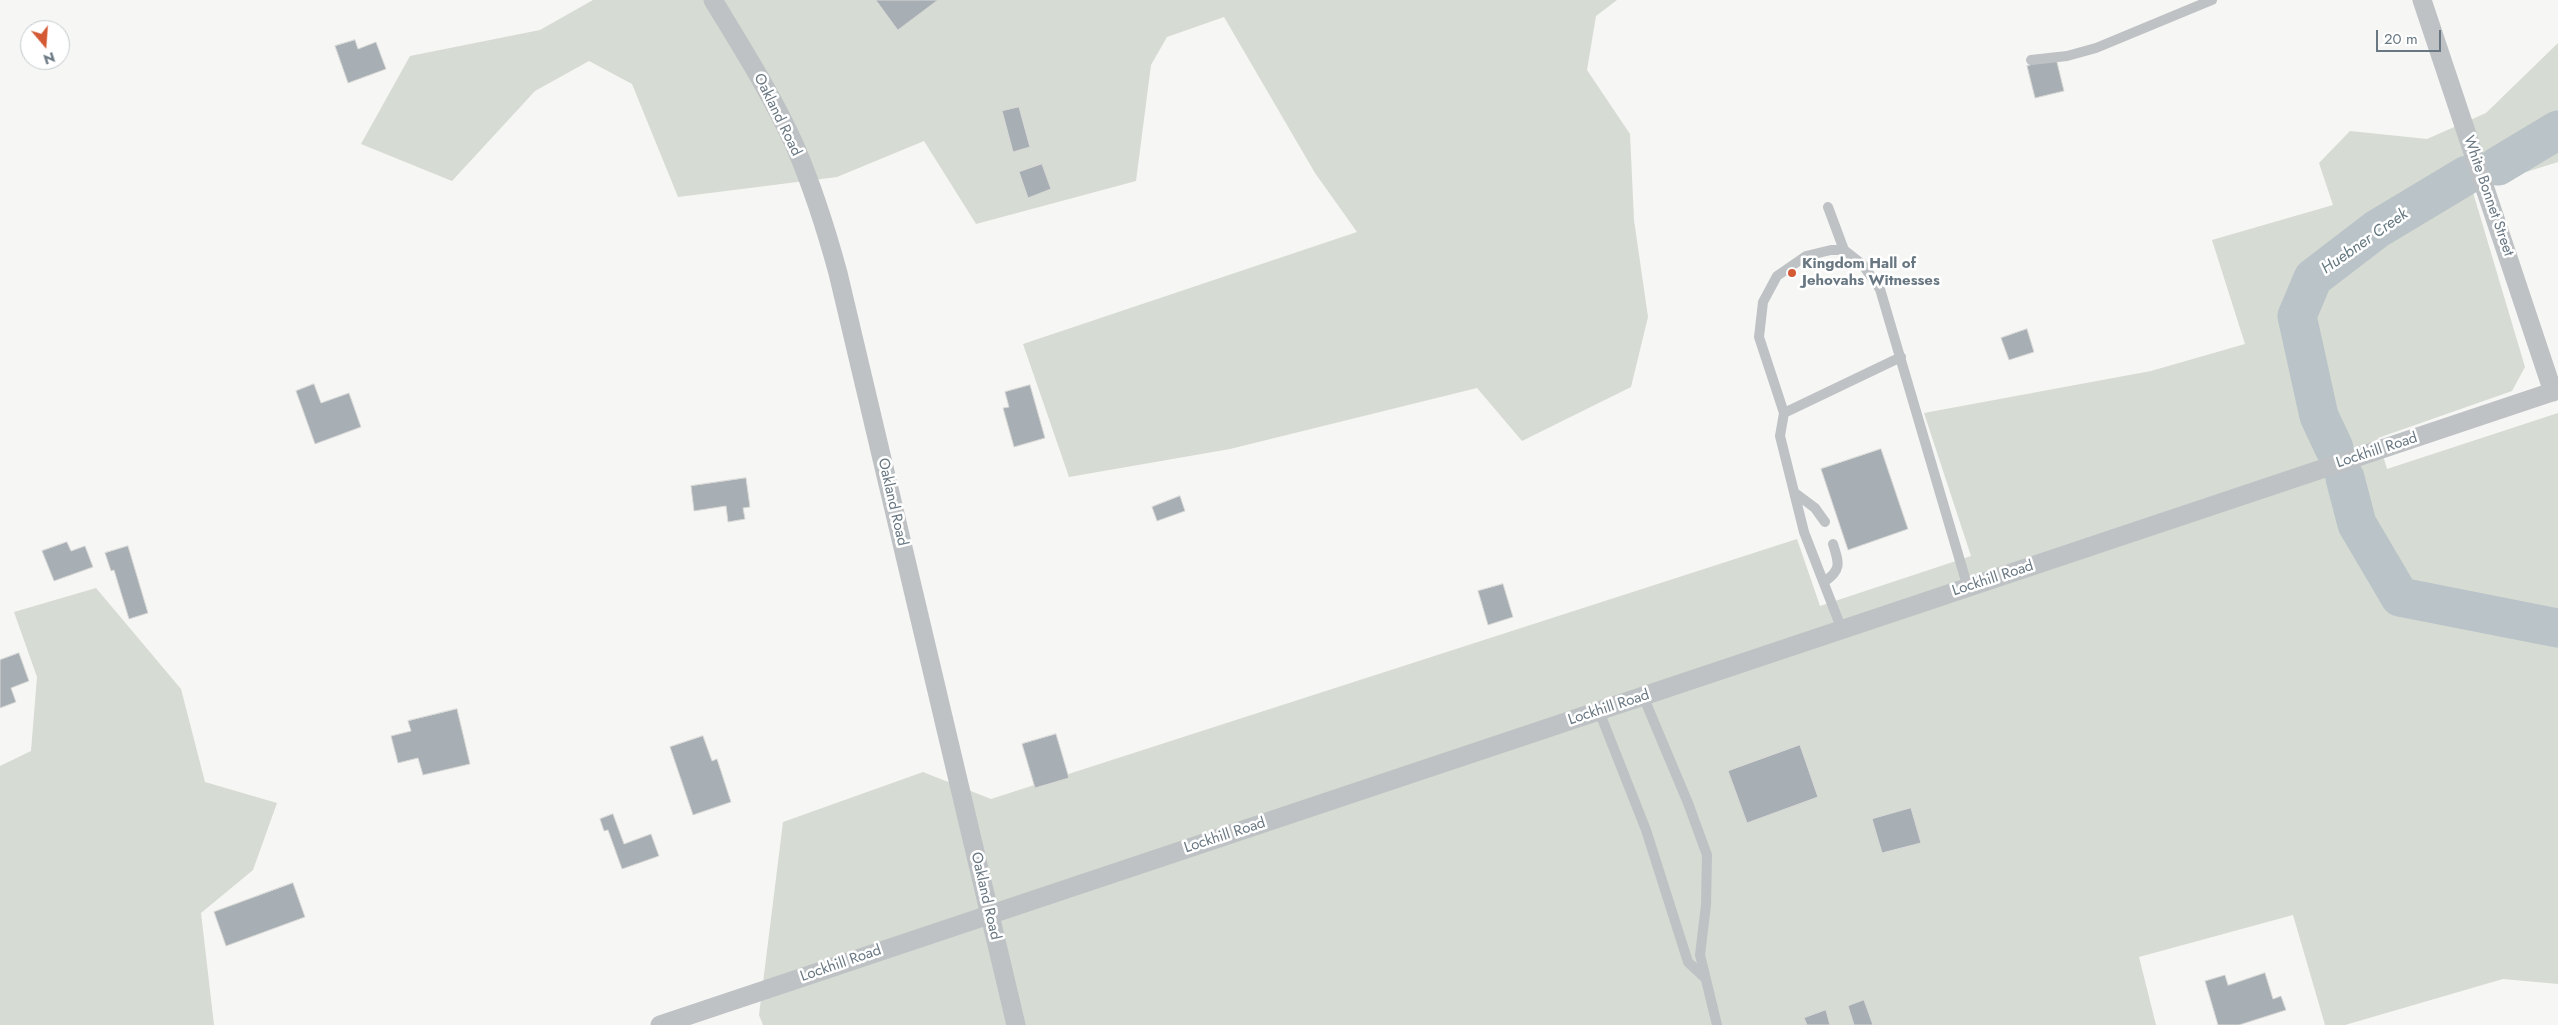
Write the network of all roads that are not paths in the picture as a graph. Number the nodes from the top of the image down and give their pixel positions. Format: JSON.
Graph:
{"nodes":[{"id":1,"x":713,"y":0,"type":"edge"},
{"id":2,"x":2212,"y":0,"type":"edge"},
{"id":3,"x":2422,"y":0,"type":"edge"},
{"id":4,"x":2031,"y":60,"type":"dead end"},
{"id":5,"x":1828,"y":207,"type":"dead end"},
{"id":6,"x":1844,"y":250,"type":"junction"},
{"id":7,"x":1901,"y":357,"type":"junction"},
{"id":8,"x":2556,"y":391,"type":"edge"},
{"id":9,"x":1784,"y":413,"type":"junction"},
{"id":10,"x":1795,"y":493,"type":"junction"},
{"id":11,"x":1825,"y":522,"type":"dead end"},
{"id":12,"x":1833,"y":544,"type":"dead end"},
{"id":13,"x":1824,"y":582,"type":"junction"},
{"id":14,"x":1968,"y":588,"type":"junction"},
{"id":15,"x":1842,"y":630,"type":"junction"},
{"id":16,"x":1643,"y":696,"type":"junction"},
{"id":17,"x":1599,"y":711,"type":"junction"},
{"id":18,"x":989,"y":915,"type":"junction"},
{"id":19,"x":1704,"y":977,"type":"junction"},
{"id":20,"x":660,"y":1025,"type":"edge"},
{"id":21,"x":1016,"y":1025,"type":"edge"},
{"id":22,"x":1717,"y":1025,"type":"edge"}],
"edges":[{"from":1,"to":18,"type":"street","name":"Oakland Road"},
{"from":2,"to":4,"type":"lane"},
{"from":3,"to":8,"type":"street","name":"White Bonnet Street"},
{"from":5,"to":6,"type":"lane"},
{"from":6,"to":7,"type":"lane"},
{"from":6,"to":9,"type":"lane"},
{"from":7,"to":9,"type":"lane"},
{"from":7,"to":14,"type":"lane"},
{"from":8,"to":14,"type":"street","name":"Lockhill Road"},
{"from":9,"to":10,"type":"lane"},
{"from":10,"to":11,"type":"lane"},
{"from":10,"to":13,"type":"lane"},
{"from":12,"to":13,"type":"lane"},
{"from":13,"to":15,"type":"lane"},
{"from":14,"to":15,"type":"street","name":"Lockhill Road"},
{"from":15,"to":16,"type":"street","name":"Lockhill Road"},
{"from":16,"to":17,"type":"street","name":"Lockhill Road"},
{"from":16,"to":19,"type":"lane"},
{"from":17,"to":18,"type":"street","name":"Lockhill Road"},
{"from":17,"to":19,"type":"lane"},
{"from":18,"to":20,"type":"street","name":"Lockhill Road"},
{"from":18,"to":21,"type":"street","name":"Oakland Road"},
{"from":19,"to":22,"type":"lane"}]}
